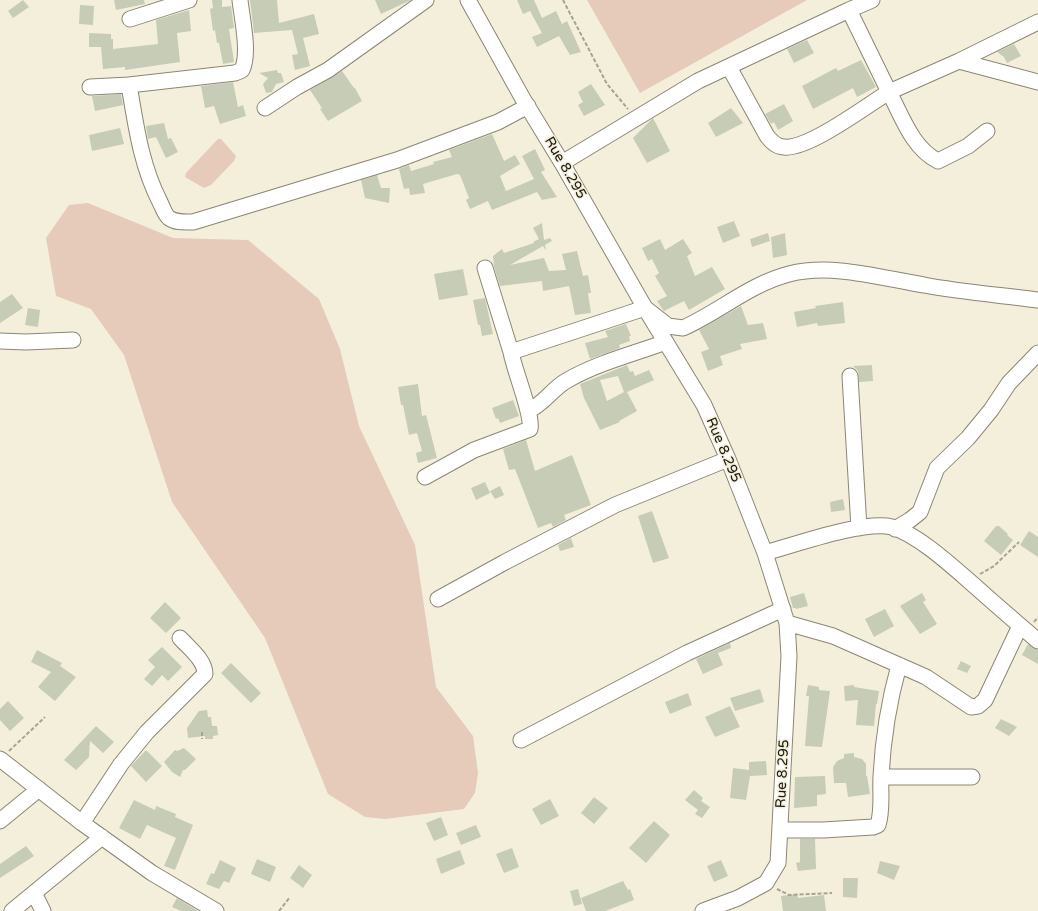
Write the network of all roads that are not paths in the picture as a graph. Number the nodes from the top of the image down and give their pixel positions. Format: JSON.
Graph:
{"nodes":[{"id":1,"x":189,"y":0,"type":"edge"},
{"id":2,"x":240,"y":0,"type":"edge"},
{"id":3,"x":426,"y":0,"type":"edge"},
{"id":4,"x":468,"y":0,"type":"edge"},
{"id":5,"x":872,"y":0,"type":"edge"},
{"id":6,"x":849,"y":10,"type":"junction"},
{"id":7,"x":130,"y":19,"type":"dead end"},
{"id":8,"x":1038,"y":22,"type":"edge"},
{"id":9,"x":960,"y":62,"type":"junction"},
{"id":10,"x":729,"y":67,"type":"junction"},
{"id":11,"x":1038,"y":82,"type":"edge"},
{"id":12,"x":129,"y":85,"type":"junction"},
{"id":13,"x":90,"y":87,"type":"dead end"},
{"id":14,"x":889,"y":92,"type":"junction"},
{"id":15,"x":528,"y":106,"type":"junction"},
{"id":16,"x":266,"y":108,"type":"dead end"},
{"id":17,"x":987,"y":131,"type":"dead end"},
{"id":18,"x":562,"y":163,"type":"junction"},
{"id":19,"x":485,"y":268,"type":"dead end"},
{"id":20,"x":1038,"y":300,"type":"edge"},
{"id":21,"x":645,"y":308,"type":"junction"},
{"id":22,"x":73,"y":340,"type":"dead end"},
{"id":23,"x":0,"y":341,"type":"edge"},
{"id":24,"x":666,"y":342,"type":"junction"},
{"id":25,"x":511,"y":352,"type":"junction"},
{"id":26,"x":1038,"y":353,"type":"edge"},
{"id":27,"x":850,"y":376,"type":"dead end"},
{"id":28,"x":528,"y":411,"type":"junction"},
{"id":29,"x":728,"y":459,"type":"junction"},
{"id":30,"x":425,"y":477,"type":"dead end"},
{"id":31,"x":859,"y":528,"type":"junction"},
{"id":32,"x":895,"y":529,"type":"junction"},
{"id":33,"x":765,"y":554,"type":"junction"},
{"id":34,"x":438,"y":599,"type":"dead end"},
{"id":35,"x":785,"y":616,"type":"junction"},
{"id":36,"x":1020,"y":626,"type":"junction"},
{"id":37,"x":180,"y":638,"type":"dead end"},
{"id":38,"x":1038,"y":640,"type":"edge"},
{"id":39,"x":900,"y":665,"type":"junction"},
{"id":40,"x":521,"y":740,"type":"dead end"},
{"id":41,"x":0,"y":759,"type":"edge"},
{"id":42,"x":881,"y":777,"type":"junction"},
{"id":43,"x":972,"y":777,"type":"dead end"},
{"id":44,"x":39,"y":789,"type":"junction"},
{"id":45,"x":0,"y":821,"type":"edge"},
{"id":46,"x":82,"y":823,"type":"junction"},
{"id":47,"x":781,"y":830,"type":"junction"},
{"id":48,"x":102,"y":837,"type":"junction"},
{"id":49,"x":34,"y":893,"type":"junction"},
{"id":50,"x":12,"y":911,"type":"edge"},
{"id":51,"x":43,"y":911,"type":"edge"},
{"id":52,"x":216,"y":911,"type":"edge"},
{"id":53,"x":703,"y":911,"type":"edge"}],
"edges":[{"from":1,"to":7,"type":"street"},
{"from":2,"to":12,"type":"street"},
{"from":3,"to":16,"type":"street"},
{"from":4,"to":15,"type":"street","name":"Rue 8.295"},
{"from":5,"to":6,"type":"street"},
{"from":6,"to":10,"type":"street"},
{"from":6,"to":14,"type":"street"},
{"from":8,"to":9,"type":"street"},
{"from":9,"to":11,"type":"street"},
{"from":9,"to":14,"type":"street"},
{"from":10,"to":14,"type":"street"},
{"from":10,"to":18,"type":"street"},
{"from":12,"to":13,"type":"street"},
{"from":12,"to":15,"type":"street"},
{"from":14,"to":17,"type":"street"},
{"from":15,"to":18,"type":"street","name":"Rue 8.295"},
{"from":18,"to":21,"type":"street","name":"Rue 8.295"},
{"from":19,"to":25,"type":"street"},
{"from":20,"to":21,"type":"street"},
{"from":21,"to":24,"type":"street","name":"Rue 8.295"},
{"from":21,"to":25,"type":"street"},
{"from":22,"to":23,"type":"street"},
{"from":24,"to":28,"type":"street"},
{"from":24,"to":29,"type":"street","name":"Rue 8.295"},
{"from":25,"to":28,"type":"street"},
{"from":26,"to":32,"type":"street"},
{"from":27,"to":31,"type":"street"},
{"from":28,"to":30,"type":"street"},
{"from":29,"to":33,"type":"street","name":"Rue 8.295"},
{"from":29,"to":34,"type":"street"},
{"from":31,"to":32,"type":"street"},
{"from":31,"to":33,"type":"street"},
{"from":32,"to":36,"type":"street"},
{"from":33,"to":35,"type":"street","name":"Rue 8.295"},
{"from":35,"to":39,"type":"street"},
{"from":35,"to":40,"type":"street"},
{"from":35,"to":47,"type":"street","name":"Rue 8.295"},
{"from":36,"to":38,"type":"street"},
{"from":36,"to":39,"type":"street"},
{"from":37,"to":46,"type":"street"},
{"from":39,"to":42,"type":"street"},
{"from":41,"to":44,"type":"street"},
{"from":42,"to":43,"type":"street"},
{"from":42,"to":47,"type":"street"},
{"from":44,"to":45,"type":"street"},
{"from":44,"to":46,"type":"street"},
{"from":46,"to":48,"type":"street"},
{"from":47,"to":53,"type":"street","name":"Rue 8.295"},
{"from":48,"to":49,"type":"street"},
{"from":48,"to":52,"type":"street"},
{"from":49,"to":50,"type":"street"},
{"from":49,"to":51,"type":"street"}]}
